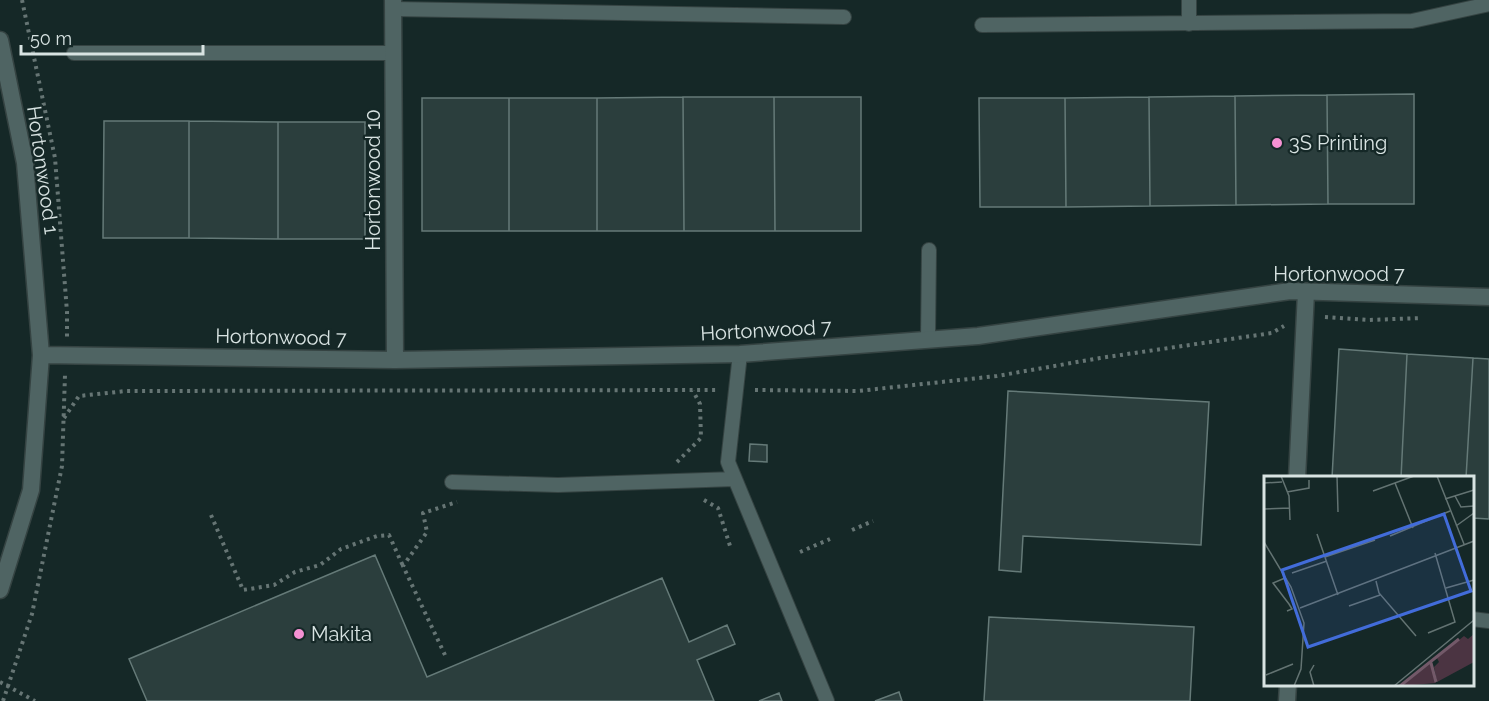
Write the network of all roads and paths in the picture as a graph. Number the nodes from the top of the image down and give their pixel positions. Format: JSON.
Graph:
{"nodes":[{"id":1,"x":1189,"y":0,"type":"edge"},
{"id":2,"x":393,"y":4,"type":"edge"},
{"id":3,"x":1489,"y":4,"type":"edge"},
{"id":4,"x":844,"y":17,"type":"dead end"},
{"id":5,"x":1189,"y":24,"type":"junction"},
{"id":6,"x":982,"y":25,"type":"dead end"},
{"id":7,"x":0,"y":40,"type":"edge"},
{"id":8,"x":74,"y":53,"type":"dead end"},
{"id":9,"x":394,"y":53,"type":"junction"},
{"id":10,"x":3,"y":71,"type":"edge"},
{"id":11,"x":929,"y":250,"type":"dead end"},
{"id":12,"x":1306,"y":292,"type":"junction"},
{"id":13,"x":1489,"y":297,"type":"edge"},
{"id":14,"x":928,"y":340,"type":"junction"},
{"id":15,"x":740,"y":354,"type":"junction"},
{"id":16,"x":41,"y":355,"type":"junction"},
{"id":17,"x":395,"y":360,"type":"junction"},
{"id":18,"x":693,"y":390,"type":"dead end"},
{"id":19,"x":670,"y":469,"type":"dead end"},
{"id":20,"x":1297,"y":476,"type":"edge"},
{"id":21,"x":735,"y":479,"type":"junction"},
{"id":22,"x":452,"y":482,"type":"dead end"},
{"id":23,"x":702,"y":499,"type":"dead end"},
{"id":24,"x":461,"y":501,"type":"dead end"},
{"id":25,"x":211,"y":514,"type":"dead end"},
{"id":26,"x":873,"y":521,"type":"dead end"},
{"id":27,"x":852,"y":530,"type":"dead end"},
{"id":28,"x":830,"y":539,"type":"dead end"},
{"id":29,"x":731,"y":549,"type":"dead end"},
{"id":30,"x":800,"y":552,"type":"dead end"},
{"id":31,"x":404,"y":566,"type":"junction"},
{"id":32,"x":0,"y":590,"type":"edge"},
{"id":33,"x":1474,"y":619,"type":"edge"},
{"id":34,"x":1489,"y":621,"type":"edge"},
{"id":35,"x":445,"y":655,"type":"dead end"},
{"id":36,"x":0,"y":682,"type":"edge"},
{"id":37,"x":9,"y":687,"type":"junction"},
{"id":38,"x":3,"y":701,"type":"edge"},
{"id":39,"x":35,"y":701,"type":"edge"},
{"id":40,"x":827,"y":701,"type":"edge"}],
"edges":[{"from":1,"to":5,"type":"lane"},
{"from":2,"to":4,"type":"lane"},
{"from":2,"to":9,"type":"street","name":"Hortonwood 10"},
{"from":3,"to":5,"type":"lane"},
{"from":5,"to":6,"type":"lane"},
{"from":7,"to":10,"type":"street","name":"Hortonwood 1"},
{"from":8,"to":9,"type":"lane"},
{"from":9,"to":17,"type":"street","name":"Hortonwood 10"},
{"from":10,"to":16,"type":"street","name":"Hortonwood 1"},
{"from":11,"to":14,"type":"lane"},
{"from":12,"to":13,"type":"street","name":"Hortonwood 7"},
{"from":12,"to":14,"type":"street","name":"Hortonwood 7"},
{"from":12,"to":20,"type":"street"},
{"from":14,"to":15,"type":"street","name":"Hortonwood 7"},
{"from":15,"to":17,"type":"street","name":"Hortonwood 7"},
{"from":15,"to":21,"type":"lane"},
{"from":16,"to":17,"type":"street","name":"Hortonwood 7"},
{"from":16,"to":32,"type":"street","name":"Hortonwood 1"},
{"from":18,"to":19,"type":"path"},
{"from":21,"to":22,"type":"lane"},
{"from":21,"to":40,"type":"lane"},
{"from":23,"to":29,"type":"path"},
{"from":24,"to":31,"type":"path"},
{"from":25,"to":31,"type":"path"},
{"from":26,"to":27,"type":"path"},
{"from":28,"to":30,"type":"path"},
{"from":31,"to":35,"type":"path"},
{"from":33,"to":34,"type":"lane"},
{"from":36,"to":37,"type":"path"},
{"from":37,"to":38,"type":"path"},
{"from":37,"to":39,"type":"path"}]}
